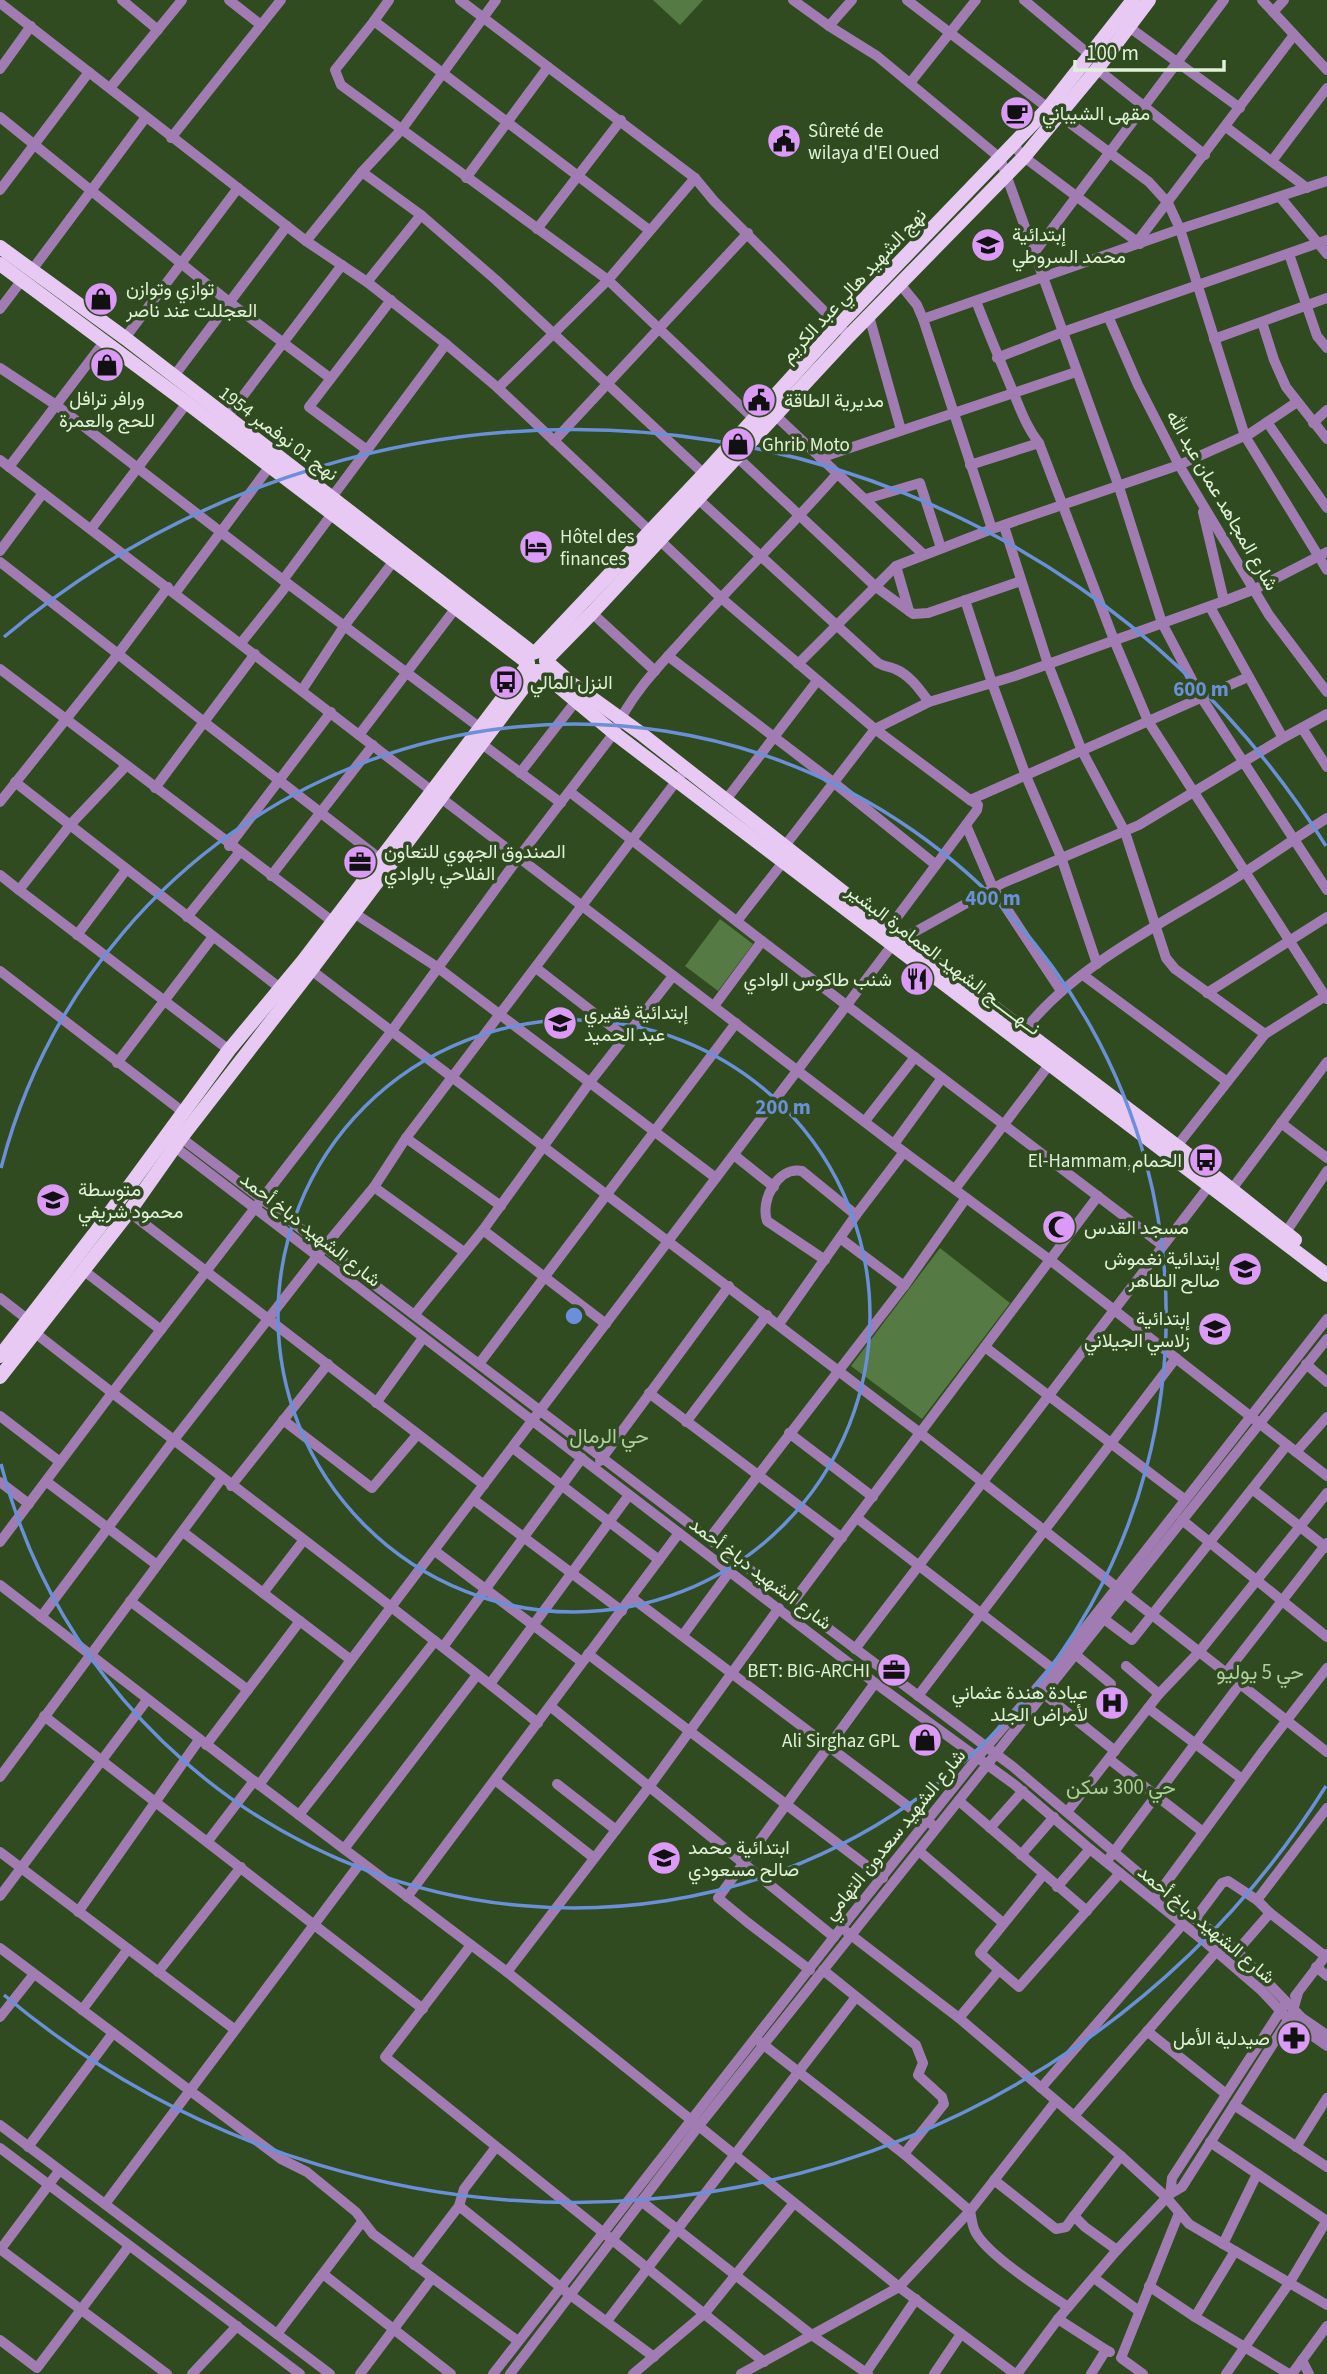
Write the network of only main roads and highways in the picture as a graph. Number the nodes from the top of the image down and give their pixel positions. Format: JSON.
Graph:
{"nodes":[{"id":1,"x":1149,"y":0,"type":"edge"},
{"id":2,"x":1133,"y":6,"type":"edge"},
{"id":3,"x":1094,"y":63,"type":"junction"},
{"id":4,"x":1054,"y":111,"type":"junction"},
{"id":5,"x":0,"y":247,"type":"edge"},
{"id":6,"x":0,"y":264,"type":"edge"},
{"id":7,"x":27,"y":275,"type":"junction"},
{"id":8,"x":358,"y":526,"type":"junction"},
{"id":9,"x":655,"y":535,"type":"junction"},
{"id":10,"x":536,"y":662,"type":"junction"},
{"id":11,"x":681,"y":775,"type":"junction"},
{"id":12,"x":436,"y":794,"type":"junction"},
{"id":13,"x":786,"y":853,"type":"junction"},
{"id":14,"x":899,"y":941,"type":"junction"},
{"id":15,"x":1053,"y":1059,"type":"junction"},
{"id":16,"x":173,"y":1138,"type":"junction"},
{"id":17,"x":1212,"y":1182,"type":"junction"},
{"id":18,"x":1327,"y":1264,"type":"edge"},
{"id":19,"x":1327,"y":1275,"type":"edge"},
{"id":20,"x":31,"y":1326,"type":"junction"},
{"id":21,"x":0,"y":1356,"type":"edge"},
{"id":22,"x":0,"y":1377,"type":"edge"}],
"edges":[{"from":1,"to":2,"type":"main road"},
{"from":2,"to":3,"type":"main road","name":"نهج الشهيد هالي عبد الكريم"},
{"from":2,"to":3,"type":"main road"},
{"from":3,"to":4,"type":"main road","name":"نهج الشهيد هالي عبد الكريم"},
{"from":4,"to":9,"type":"main road","name":"نهج الشهيد هالي عبد الكريم"},
{"from":4,"to":9,"type":"main road"},
{"from":5,"to":7,"type":"main road","name":"نهج 01 نوفمبر 1954"},
{"from":6,"to":7,"type":"main road","name":"نهج 01 نوفمبر 1954"},
{"from":7,"to":8,"type":"main road","name":"نهج 01 نوفمبر 1954"},
{"from":7,"to":8,"type":"main road","name":"نهج 01 نوفمبر 1954"},
{"from":8,"to":10,"type":"main road","name":"نهج 01 نوفمبر 1954"},
{"from":8,"to":10,"type":"main road","name":"نهج 01 نوفمبر 1954"},
{"from":9,"to":10,"type":"main road","name":"نهج الشهيد هالي عبد الكريم"},
{"from":9,"to":10,"type":"main road"},
{"from":10,"to":11,"type":"main road"},
{"from":10,"to":11,"type":"main road","name":"نــهـــــج الشهيد العمامرة البشير"},
{"from":10,"to":12,"type":"main road"},
{"from":10,"to":12,"type":"main road"},
{"from":11,"to":13,"type":"main road","name":"نــهـــــج الشهيد العمامرة البشير"},
{"from":11,"to":13,"type":"main road"},
{"from":12,"to":16,"type":"main road"},
{"from":12,"to":16,"type":"main road"},
{"from":13,"to":14,"type":"main road","name":"نــهـــــج الشهيد العمامرة البشير"},
{"from":13,"to":14,"type":"main road","name":"نــهـــــج الشهيد العمامرة البشير"},
{"from":14,"to":15,"type":"main road","name":"نــهـــــج الشهيد العمامرة البشير"},
{"from":15,"to":17,"type":"main road","name":"نــهـــــج الشهيد العمامرة البشير"},
{"from":15,"to":17,"type":"main road","name":"نــهـــــج الشهيد العمامرة البشير"},
{"from":16,"to":20,"type":"main road"},
{"from":16,"to":20,"type":"main road"},
{"from":17,"to":18,"type":"main road","name":"نــهـــــج الشهيد العمامرة البشير"},
{"from":17,"to":19,"type":"main road","name":"نــهـــــج الشهيد العمامرة البشير"},
{"from":20,"to":21,"type":"main road"},
{"from":20,"to":22,"type":"main road"}]}
